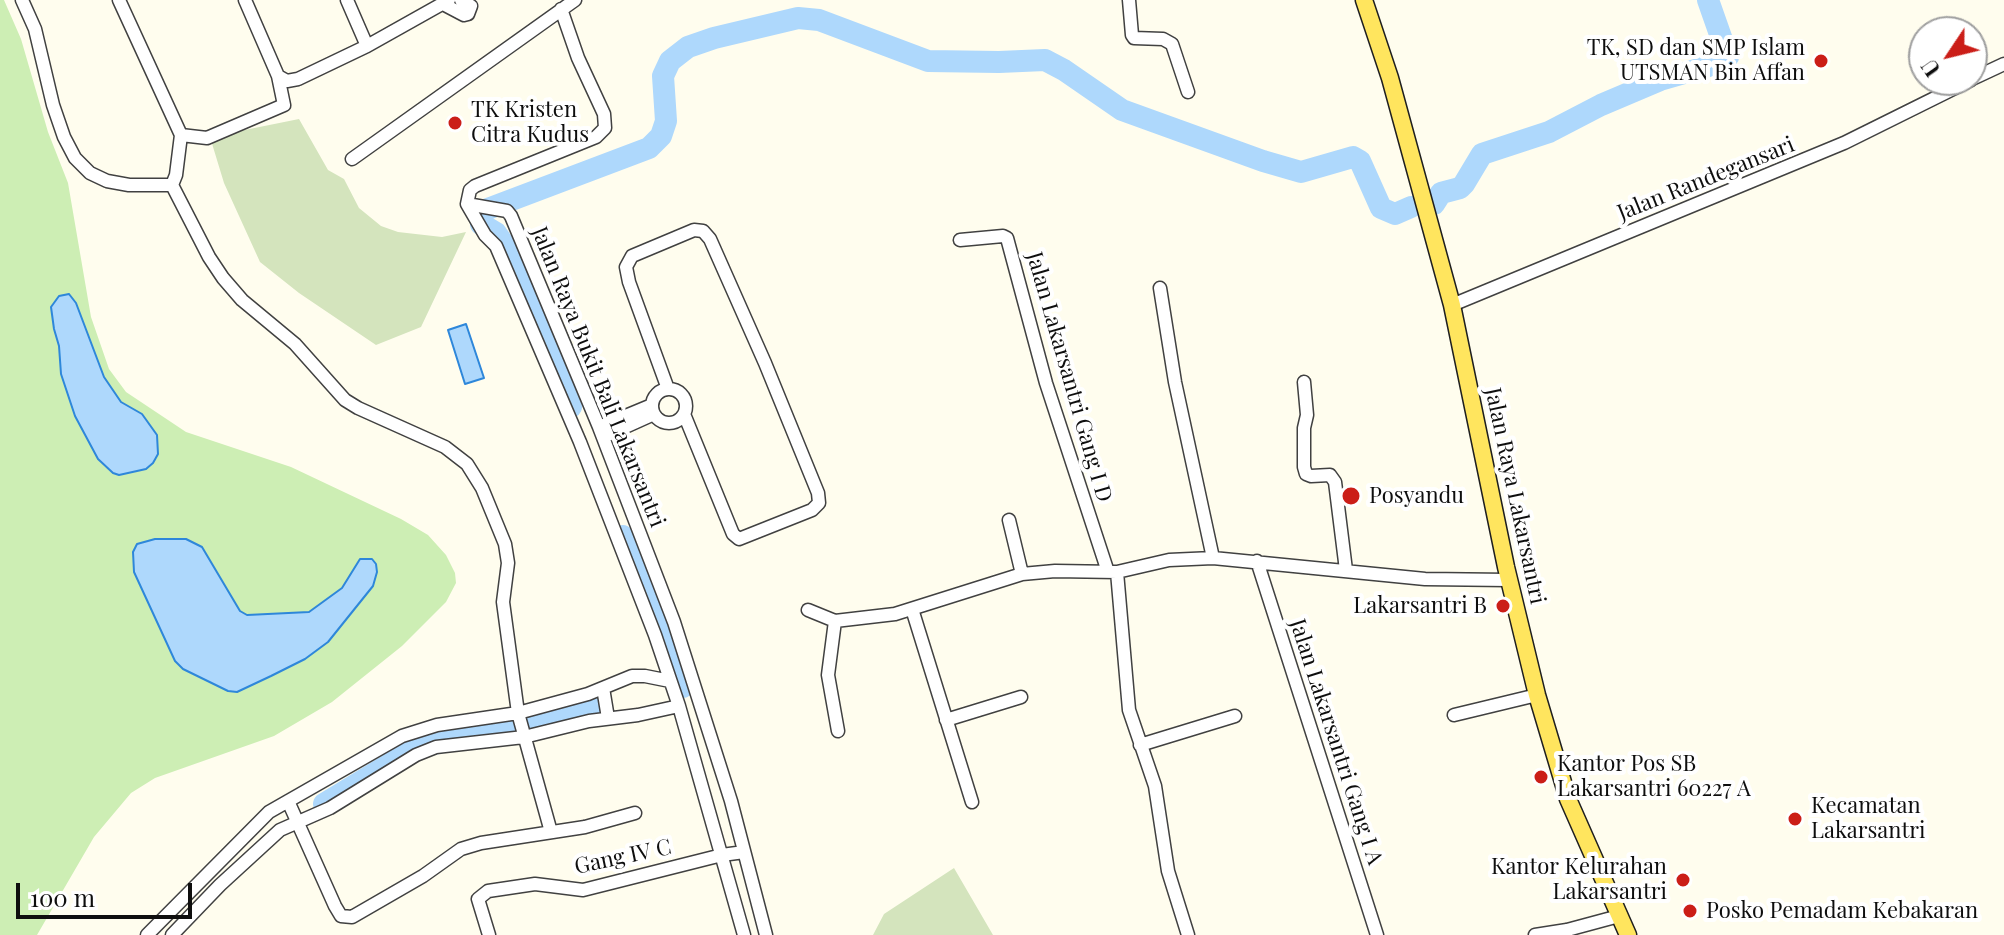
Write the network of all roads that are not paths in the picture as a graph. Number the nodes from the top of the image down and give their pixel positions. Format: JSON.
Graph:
{"nodes":[{"id":1,"x":22,"y":0,"type":"edge"},
{"id":2,"x":119,"y":0,"type":"edge"},
{"id":3,"x":245,"y":0,"type":"edge"},
{"id":4,"x":347,"y":0,"type":"edge"},
{"id":5,"x":575,"y":0,"type":"edge"},
{"id":6,"x":1129,"y":0,"type":"edge"},
{"id":7,"x":1364,"y":0,"type":"edge"},
{"id":8,"x":451,"y":2,"type":"edge"},
{"id":9,"x":561,"y":9,"type":"junction"},
{"id":10,"x":367,"y":46,"type":"junction"},
{"id":11,"x":278,"y":76,"type":"junction"},
{"id":12,"x":1188,"y":92,"type":"dead end"},
{"id":13,"x":1939,"y":96,"type":"edge"},
{"id":14,"x":181,"y":135,"type":"junction"},
{"id":15,"x":352,"y":159,"type":"dead end"},
{"id":16,"x":172,"y":185,"type":"junction"},
{"id":17,"x":471,"y":205,"type":"junction"},
{"id":18,"x":960,"y":240,"type":"dead end"},
{"id":19,"x":1160,"y":288,"type":"dead end"},
{"id":20,"x":1452,"y":305,"type":"junction"},
{"id":21,"x":1304,"y":382,"type":"dead end"},
{"id":22,"x":668,"y":389,"type":"junction"},
{"id":23,"x":653,"y":410,"type":"junction"},
{"id":24,"x":684,"y":414,"type":"junction"},
{"id":25,"x":593,"y":436,"type":"junction"},
{"id":26,"x":1009,"y":520,"type":"dead end"},
{"id":27,"x":1213,"y":558,"type":"junction"},
{"id":28,"x":1257,"y":561,"type":"junction"},
{"id":29,"x":1346,"y":570,"type":"junction"},
{"id":30,"x":1112,"y":572,"type":"junction"},
{"id":31,"x":1022,"y":574,"type":"junction"},
{"id":32,"x":1509,"y":580,"type":"junction"},
{"id":33,"x":912,"y":609,"type":"junction"},
{"id":34,"x":808,"y":610,"type":"dead end"},
{"id":35,"x":835,"y":621,"type":"junction"},
{"id":36,"x":670,"y":681,"type":"junction"},
{"id":37,"x":603,"y":688,"type":"junction"},
{"id":38,"x":1537,"y":695,"type":"junction"},
{"id":39,"x":1021,"y":697,"type":"dead end"},
{"id":40,"x":679,"y":706,"type":"junction"},
{"id":41,"x":518,"y":713,"type":"junction"},
{"id":42,"x":1454,"y":715,"type":"dead end"},
{"id":43,"x":1235,"y":716,"type":"dead end"},
{"id":44,"x":608,"y":718,"type":"junction"},
{"id":45,"x":946,"y":720,"type":"junction"},
{"id":46,"x":838,"y":731,"type":"dead end"},
{"id":47,"x":524,"y":737,"type":"junction"},
{"id":48,"x":1140,"y":745,"type":"junction"},
{"id":49,"x":288,"y":801,"type":"junction"},
{"id":50,"x":972,"y":802,"type":"dead end"},
{"id":51,"x":635,"y":813,"type":"dead end"},
{"id":52,"x":297,"y":823,"type":"junction"},
{"id":53,"x":551,"y":832,"type":"junction"},
{"id":54,"x":744,"y":852,"type":"junction"},
{"id":55,"x":722,"y":855,"type":"junction"},
{"id":56,"x":1619,"y":916,"type":"junction"},
{"id":57,"x":147,"y":935,"type":"edge"},
{"id":58,"x":172,"y":935,"type":"edge"},
{"id":59,"x":489,"y":935,"type":"edge"},
{"id":60,"x":744,"y":935,"type":"edge"},
{"id":61,"x":766,"y":935,"type":"edge"},
{"id":62,"x":1188,"y":935,"type":"edge"},
{"id":63,"x":1377,"y":935,"type":"edge"},
{"id":64,"x":1535,"y":935,"type":"edge"},
{"id":65,"x":1628,"y":935,"type":"edge"}],
"edges":[{"from":1,"to":16,"type":"street"},
{"from":2,"to":14,"type":"street"},
{"from":3,"to":11,"type":"street"},
{"from":4,"to":10,"type":"street"},
{"from":5,"to":9,"type":"street"},
{"from":6,"to":12,"type":"street"},
{"from":7,"to":20,"type":"main road","name":"Jalan Raya Lakarsantri"},
{"from":8,"to":10,"type":"street"},
{"from":9,"to":15,"type":"street"},
{"from":9,"to":17,"type":"street"},
{"from":10,"to":11,"type":"street"},
{"from":11,"to":14,"type":"street"},
{"from":13,"to":20,"type":"street","name":"Jalan Randegansari"},
{"from":14,"to":16,"type":"street"},
{"from":16,"to":41,"type":"street"},
{"from":17,"to":25,"type":"street","name":"Jalan Raya Bukit Bali Lakarsantri"},
{"from":17,"to":25,"type":"street","name":"Jalan Raya Bukit Bali Lakarsantri"},
{"from":18,"to":30,"type":"street","name":"Jalan Lakarsantri Gang I D"},
{"from":19,"to":27,"type":"street"},
{"from":20,"to":32,"type":"main road","name":"Jalan Raya Lakarsantri"},
{"from":21,"to":29,"type":"street"},
{"from":22,"to":23,"type":"street"},
{"from":22,"to":24,"type":"street"},
{"from":22,"to":24,"type":"street"},
{"from":23,"to":24,"type":"street"},
{"from":23,"to":25,"type":"street"},
{"from":25,"to":36,"type":"street","name":"Jalan Raya Bukit Bali Lakarsantri"},
{"from":25,"to":54,"type":"street","name":"Jalan Raya Bukit Bali Lakarsantri"},
{"from":26,"to":31,"type":"street"},
{"from":27,"to":28,"type":"street"},
{"from":27,"to":30,"type":"street"},
{"from":28,"to":29,"type":"street"},
{"from":28,"to":63,"type":"street","name":"Jalan Lakarsantri Gang I A"},
{"from":29,"to":32,"type":"street"},
{"from":30,"to":31,"type":"street"},
{"from":30,"to":48,"type":"street"},
{"from":31,"to":33,"type":"street"},
{"from":32,"to":38,"type":"main road","name":"Jalan Raya Lakarsantri"},
{"from":33,"to":35,"type":"street"},
{"from":33,"to":45,"type":"street"},
{"from":34,"to":35,"type":"street"},
{"from":35,"to":46,"type":"street"},
{"from":36,"to":37,"type":"street"},
{"from":36,"to":40,"type":"street","name":"Jalan Raya Bukit Bali Lakarsantri"},
{"from":37,"to":41,"type":"street"},
{"from":37,"to":44,"type":"street"},
{"from":38,"to":42,"type":"street"},
{"from":38,"to":56,"type":"main road","name":"Jalan Raya Lakarsantri"},
{"from":39,"to":45,"type":"street"},
{"from":40,"to":44,"type":"street"},
{"from":40,"to":55,"type":"street","name":"Jalan Raya Bukit Bali Lakarsantri"},
{"from":41,"to":47,"type":"street"},
{"from":41,"to":49,"type":"street"},
{"from":43,"to":48,"type":"street"},
{"from":44,"to":47,"type":"street"},
{"from":45,"to":50,"type":"street"},
{"from":47,"to":52,"type":"street"},
{"from":47,"to":53,"type":"street"},
{"from":48,"to":62,"type":"street"},
{"from":49,"to":52,"type":"street"},
{"from":49,"to":57,"type":"street"},
{"from":51,"to":53,"type":"street"},
{"from":52,"to":53,"type":"street"},
{"from":52,"to":58,"type":"street"},
{"from":54,"to":55,"type":"street"},
{"from":54,"to":61,"type":"street","name":"Jalan Raya Bukit Bali Lakarsantri"},
{"from":55,"to":59,"type":"street","name":"Gang IV C"},
{"from":55,"to":60,"type":"street","name":"Jalan Raya Bukit Bali Lakarsantri"},
{"from":56,"to":64,"type":"street"},
{"from":56,"to":65,"type":"main road","name":"Jalan Raya Lakarsantri"}]}
